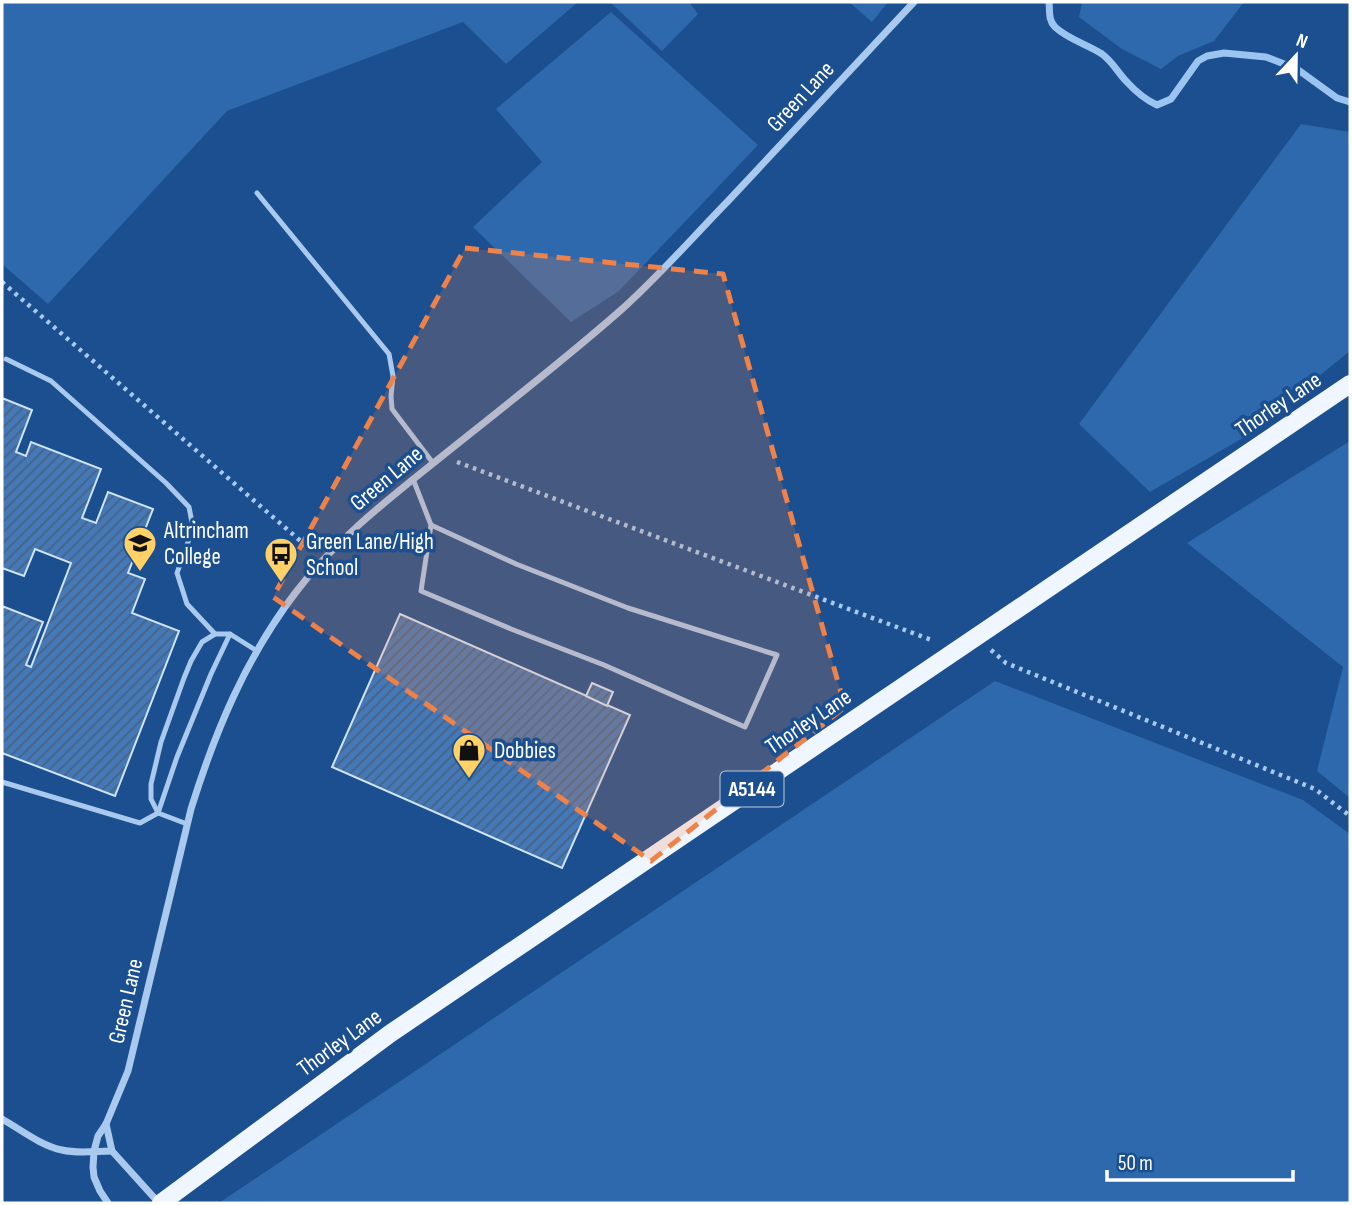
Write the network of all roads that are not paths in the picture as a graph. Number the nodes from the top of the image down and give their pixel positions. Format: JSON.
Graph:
{"nodes":[{"id":1,"x":914,"y":2,"type":"edge"},
{"id":2,"x":257,"y":193,"type":"dead end"},
{"id":3,"x":6,"y":359,"type":"dead end"},
{"id":4,"x":1350,"y":384,"type":"edge"},
{"id":5,"x":433,"y":463,"type":"junction"},
{"id":6,"x":413,"y":479,"type":"junction"},
{"id":7,"x":431,"y":525,"type":"junction"},
{"id":8,"x":215,"y":634,"type":"junction"},
{"id":9,"x":230,"y":634,"type":"junction"},
{"id":10,"x":257,"y":651,"type":"junction"},
{"id":11,"x":2,"y":782,"type":"edge"},
{"id":12,"x":158,"y":813,"type":"junction"},
{"id":13,"x":187,"y":824,"type":"junction"},
{"id":14,"x":2,"y":1119,"type":"edge"},
{"id":15,"x":106,"y":1124,"type":"junction"},
{"id":16,"x":94,"y":1151,"type":"junction"},
{"id":17,"x":112,"y":1151,"type":"junction"},
{"id":18,"x":108,"y":1203,"type":"edge"},
{"id":19,"x":160,"y":1203,"type":"edge"}],
"edges":[{"from":1,"to":5,"type":"street","name":"Green Lane"},
{"from":2,"to":5,"type":"lane"},
{"from":3,"to":8,"type":"lane"},
{"from":4,"to":19,"type":"main road","name":"Thorley Lane","number":"A5144"},
{"from":5,"to":6,"type":"street","name":"Green Lane"},
{"from":6,"to":7,"type":"lane"},
{"from":6,"to":10,"type":"street","name":"Green Lane"},
{"from":7,"to":7,"type":"lane"},
{"from":8,"to":9,"type":"lane"},
{"from":8,"to":12,"type":"lane"},
{"from":9,"to":10,"type":"lane"},
{"from":9,"to":12,"type":"lane"},
{"from":10,"to":13,"type":"street","name":"Green Lane"},
{"from":11,"to":12,"type":"lane"},
{"from":12,"to":13,"type":"lane"},
{"from":13,"to":15,"type":"street","name":"Green Lane"},
{"from":14,"to":16,"type":"street"},
{"from":15,"to":16,"type":"street","name":"Green Lane"},
{"from":15,"to":17,"type":"street"},
{"from":16,"to":17,"type":"street"},
{"from":16,"to":18,"type":"street","name":"Green Lane"},
{"from":17,"to":19,"type":"street"}]}
